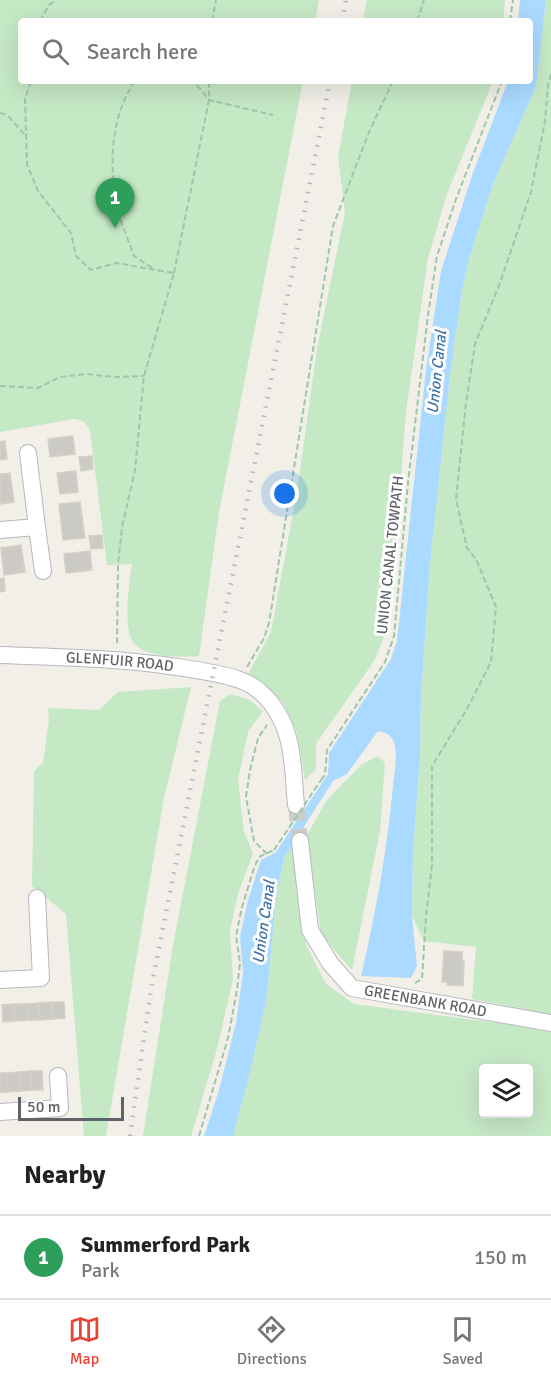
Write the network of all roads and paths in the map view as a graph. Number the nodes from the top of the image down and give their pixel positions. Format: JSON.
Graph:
{"nodes":[{"id":1,"x":56,"y":0,"type":"edge"},
{"id":2,"x":216,"y":0,"type":"edge"},
{"id":3,"x":424,"y":0,"type":"edge"},
{"id":4,"x":513,"y":0,"type":"edge"},
{"id":5,"x":42,"y":18,"type":"edge"},
{"id":6,"x":213,"y":18,"type":"edge"},
{"id":7,"x":418,"y":18,"type":"edge"},
{"id":8,"x":510,"y":18,"type":"edge"},
{"id":9,"x":551,"y":74,"type":"edge"},
{"id":10,"x":30,"y":84,"type":"edge"},
{"id":11,"x":133,"y":84,"type":"edge"},
{"id":12,"x":196,"y":84,"type":"edge"},
{"id":13,"x":209,"y":84,"type":"edge"},
{"id":14,"x":392,"y":84,"type":"edge"},
{"id":15,"x":501,"y":84,"type":"edge"},
{"id":16,"x":209,"y":100,"type":"junction"},
{"id":17,"x":0,"y":113,"type":"edge"},
{"id":18,"x":273,"y":115,"type":"dead end"},
{"id":19,"x":26,"y":136,"type":"junction"},
{"id":20,"x":155,"y":270,"type":"junction"},
{"id":21,"x":174,"y":273,"type":"junction"},
{"id":22,"x":144,"y":375,"type":"junction"},
{"id":23,"x":0,"y":386,"type":"edge"},
{"id":24,"x":28,"y":453,"type":"dead end"},
{"id":25,"x":37,"y":527,"type":"junction"},
{"id":26,"x":0,"y":530,"type":"edge"},
{"id":27,"x":43,"y":571,"type":"dead end"},
{"id":28,"x":0,"y":655,"type":"edge"},
{"id":29,"x":117,"y":660,"type":"junction"},
{"id":30,"x":239,"y":680,"type":"junction"},
{"id":31,"x":277,"y":711,"type":"junction"},
{"id":32,"x":296,"y":805,"type":"tunnel mouth"},
{"id":33,"x":300,"y":841,"type":"tunnel mouth"},
{"id":34,"x":267,"y":854,"type":"junction"},
{"id":35,"x":37,"y":898,"type":"dead end"},
{"id":36,"x":0,"y":980,"type":"edge"},
{"id":37,"x":411,"y":985,"type":"dead end"},
{"id":38,"x":551,"y":1023,"type":"edge"},
{"id":39,"x":58,"y":1076,"type":"dead end"},
{"id":40,"x":0,"y":1112,"type":"edge"},
{"id":41,"x":199,"y":1136,"type":"edge"}],
"edges":[{"from":1,"to":5,"type":"path"},
{"from":2,"to":6,"type":"path"},
{"from":3,"to":7,"type":"path"},
{"from":4,"to":8,"type":"path"},
{"from":9,"to":37,"type":"path"},
{"from":10,"to":19,"type":"path"},
{"from":11,"to":20,"type":"path"},
{"from":12,"to":16,"type":"path"},
{"from":13,"to":16,"type":"path"},
{"from":14,"to":30,"type":"path"},
{"from":15,"to":34,"type":"path","name":"UNION CANAL TOWPATH","bridge":true},
{"from":16,"to":18,"type":"path"},
{"from":16,"to":21,"type":"path"},
{"from":17,"to":19,"type":"path"},
{"from":19,"to":20,"type":"path"},
{"from":20,"to":21,"type":"path"},
{"from":21,"to":22,"type":"path"},
{"from":22,"to":23,"type":"path"},
{"from":22,"to":29,"type":"path"},
{"from":24,"to":25,"type":"street"},
{"from":25,"to":26,"type":"street"},
{"from":25,"to":27,"type":"street"},
{"from":28,"to":29,"type":"street","name":"GLENFUIR ROAD"},
{"from":29,"to":30,"type":"street","name":"GLENFUIR ROAD"},
{"from":30,"to":31,"type":"street"},
{"from":31,"to":32,"type":"street"},
{"from":31,"to":34,"type":"path"},
{"from":33,"to":38,"type":"street","name":"GREENBANK ROAD"},
{"from":34,"to":41,"type":"path","name":"UNION CANAL TOWPATH"},
{"from":35,"to":36,"type":"street"},
{"from":39,"to":40,"type":"street"}]}
